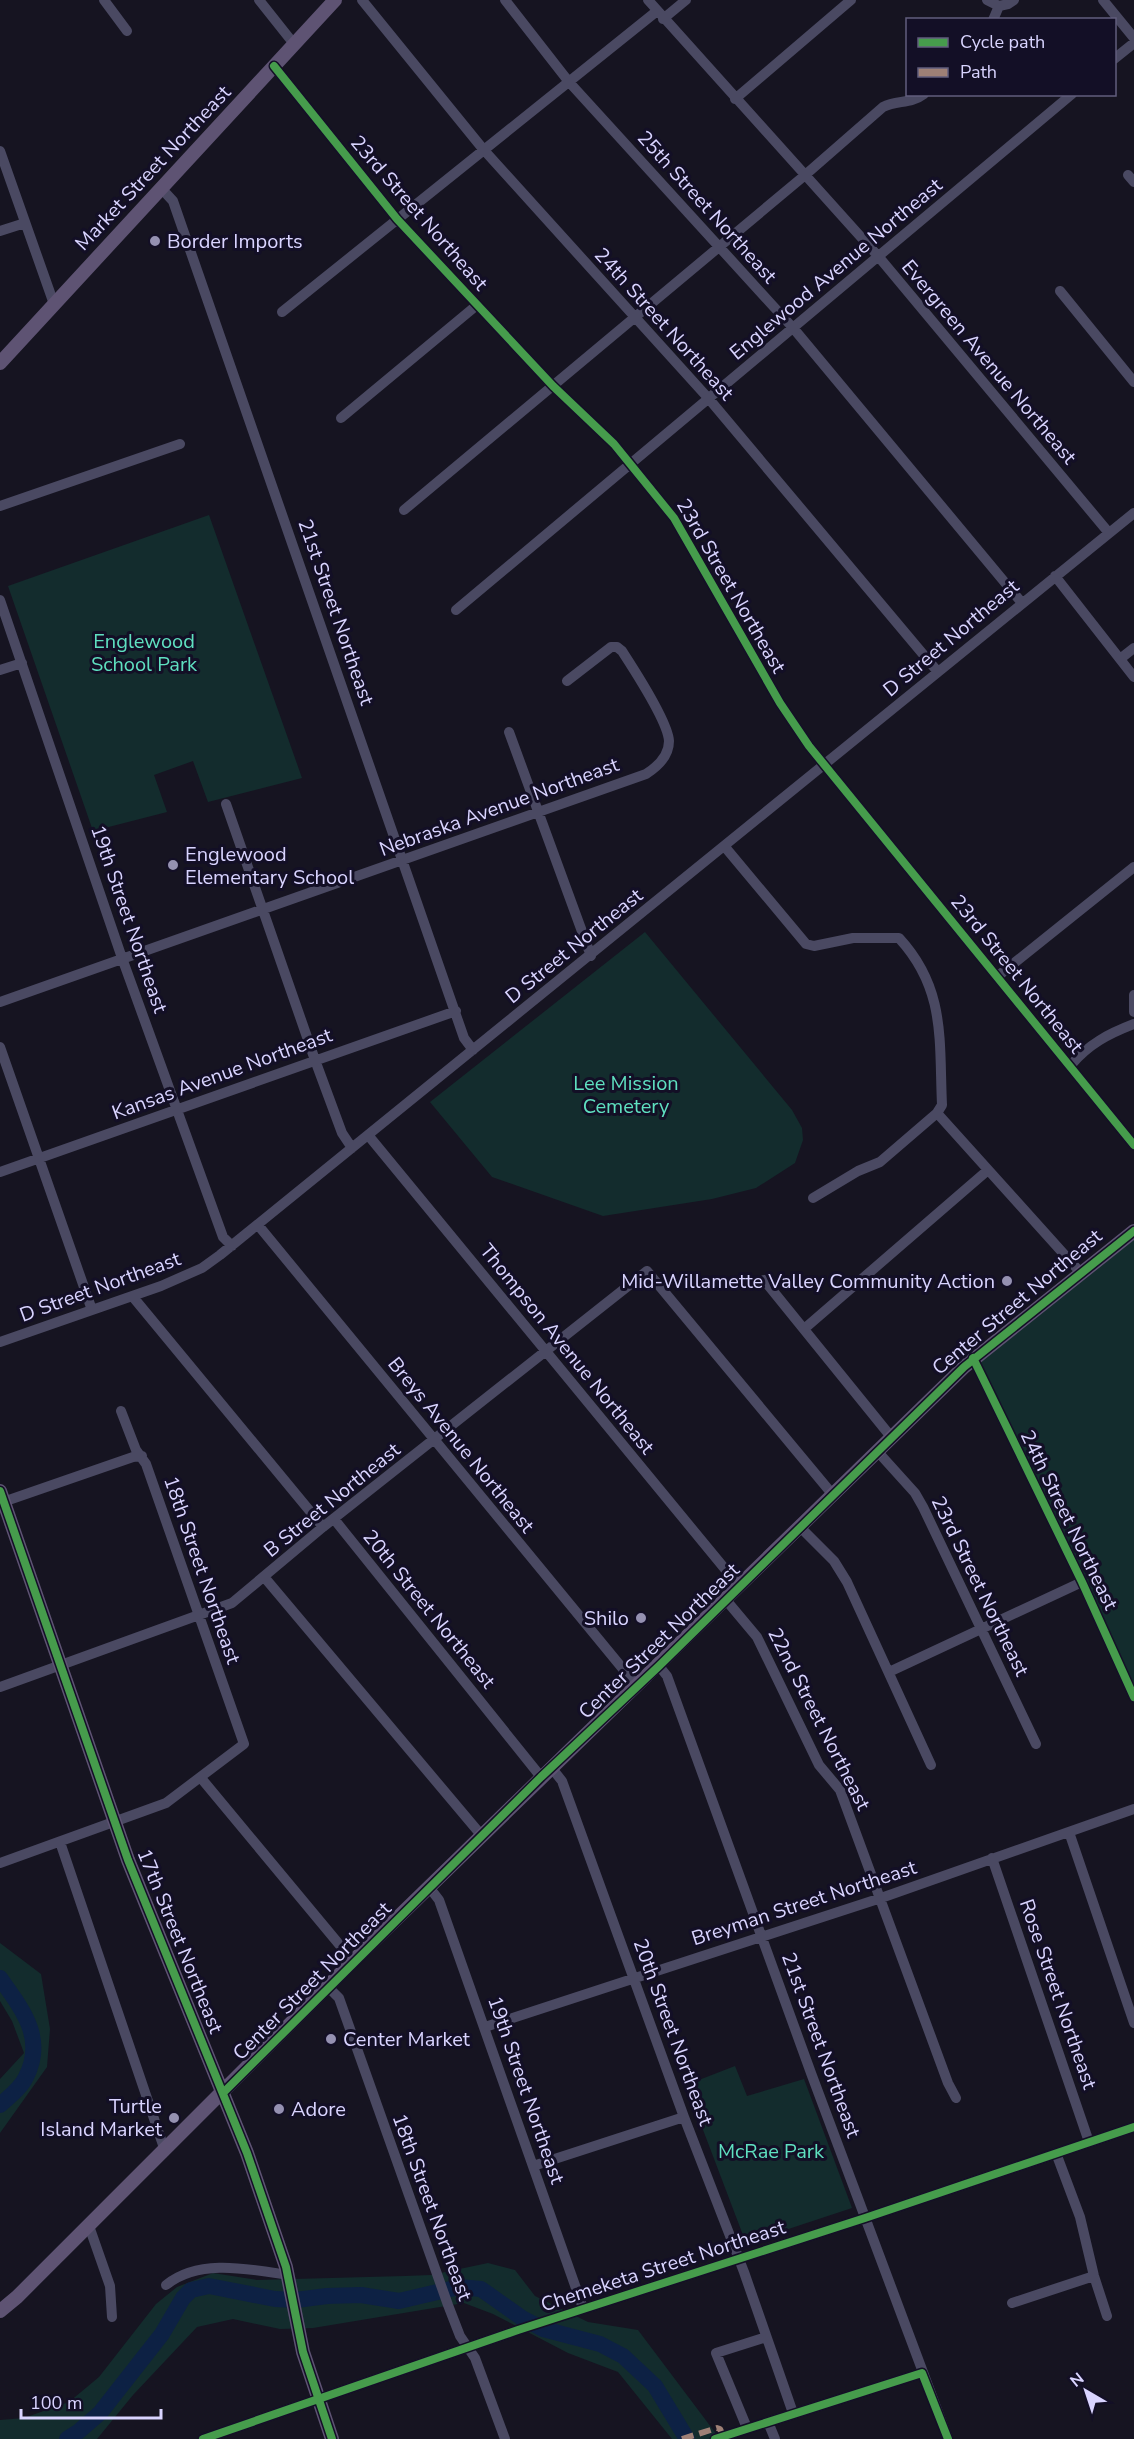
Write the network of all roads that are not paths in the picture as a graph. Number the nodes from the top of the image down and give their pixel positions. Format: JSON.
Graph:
{"nodes":[{"id":1,"x":104,"y":0,"type":"edge"},
{"id":2,"x":259,"y":0,"type":"edge"},
{"id":3,"x":335,"y":0,"type":"edge"},
{"id":4,"x":362,"y":0,"type":"edge"},
{"id":5,"x":505,"y":0,"type":"edge"},
{"id":6,"x":648,"y":0,"type":"edge"},
{"id":7,"x":686,"y":0,"type":"edge"},
{"id":8,"x":851,"y":0,"type":"edge"},
{"id":9,"x":987,"y":0,"type":"edge"},
{"id":10,"x":1014,"y":0,"type":"edge"},
{"id":11,"x":1103,"y":0,"type":"edge"},
{"id":12,"x":999,"y":6,"type":"junction"},
{"id":13,"x":660,"y":15,"type":"junction"},
{"id":14,"x":994,"y":18,"type":"edge"},
{"id":15,"x":127,"y":31,"type":"dead end"},
{"id":16,"x":1134,"y":38,"type":"edge"},
{"id":17,"x":1134,"y":43,"type":"edge"},
{"id":18,"x":294,"y":44,"type":"junction"},
{"id":19,"x":1116,"y":57,"type":"edge"},
{"id":20,"x":274,"y":66,"type":"junction"},
{"id":21,"x":569,"y":82,"type":"junction"},
{"id":22,"x":921,"y":96,"type":"edge"},
{"id":23,"x":1070,"y":96,"type":"edge"},
{"id":24,"x":735,"y":99,"type":"junction"},
{"id":25,"x":483,"y":149,"type":"junction"},
{"id":26,"x":0,"y":151,"type":"edge"},
{"id":27,"x":804,"y":176,"type":"junction"},
{"id":28,"x":161,"y":188,"type":"junction"},
{"id":29,"x":397,"y":219,"type":"junction"},
{"id":30,"x":25,"y":223,"type":"junction"},
{"id":31,"x":0,"y":231,"type":"edge"},
{"id":32,"x":719,"y":247,"type":"junction"},
{"id":33,"x":878,"y":256,"type":"junction"},
{"id":34,"x":1060,"y":291,"type":"dead end"},
{"id":35,"x":54,"y":304,"type":"junction"},
{"id":36,"x":477,"y":305,"type":"junction"},
{"id":37,"x":282,"y":312,"type":"dead end"},
{"id":38,"x":634,"y":319,"type":"junction"},
{"id":39,"x":794,"y":329,"type":"junction"},
{"id":40,"x":0,"y":363,"type":"edge"},
{"id":41,"x":1134,"y":382,"type":"edge"},
{"id":42,"x":553,"y":386,"type":"junction"},
{"id":43,"x":709,"y":399,"type":"junction"},
{"id":44,"x":341,"y":418,"type":"dead end"},
{"id":45,"x":180,"y":444,"type":"dead end"},
{"id":46,"x":632,"y":464,"type":"junction"},
{"id":47,"x":0,"y":506,"type":"edge"},
{"id":48,"x":404,"y":510,"type":"dead end"},
{"id":49,"x":1134,"y":513,"type":"edge"},
{"id":50,"x":1109,"y":533,"type":"junction"},
{"id":51,"x":1055,"y":576,"type":"junction"},
{"id":52,"x":0,"y":600,"type":"edge"},
{"id":53,"x":1022,"y":603,"type":"junction"},
{"id":54,"x":456,"y":610,"type":"dead end"},
{"id":55,"x":1134,"y":648,"type":"edge"},
{"id":56,"x":1120,"y":659,"type":"junction"},
{"id":57,"x":22,"y":663,"type":"junction"},
{"id":58,"x":0,"y":670,"type":"edge"},
{"id":59,"x":938,"y":672,"type":"junction"},
{"id":60,"x":1134,"y":677,"type":"edge"},
{"id":61,"x":567,"y":681,"type":"dead end"},
{"id":62,"x":509,"y":732,"type":"dead end"},
{"id":63,"x":825,"y":765,"type":"junction"},
{"id":64,"x":226,"y":804,"type":"dead end"},
{"id":65,"x":539,"y":812,"type":"junction"},
{"id":66,"x":725,"y":847,"type":"junction"},
{"id":67,"x":404,"y":860,"type":"junction"},
{"id":68,"x":1134,"y":867,"type":"edge"},
{"id":69,"x":263,"y":909,"type":"junction"},
{"id":70,"x":591,"y":956,"type":"junction"},
{"id":71,"x":122,"y":958,"type":"junction"},
{"id":72,"x":998,"y":976,"type":"junction"},
{"id":73,"x":1134,"y":995,"type":"edge"},
{"id":74,"x":0,"y":1002,"type":"edge"},
{"id":75,"x":456,"y":1011,"type":"junction"},
{"id":76,"x":1134,"y":1012,"type":"edge"},
{"id":77,"x":1134,"y":1024,"type":"edge"},
{"id":78,"x":0,"y":1047,"type":"edge"},
{"id":79,"x":474,"y":1050,"type":"junction"},
{"id":80,"x":315,"y":1060,"type":"junction"},
{"id":81,"x":1071,"y":1065,"type":"junction"},
{"id":82,"x":176,"y":1109,"type":"junction"},
{"id":83,"x":937,"y":1113,"type":"junction"},
{"id":84,"x":368,"y":1135,"type":"junction"},
{"id":85,"x":1134,"y":1145,"type":"edge"},
{"id":86,"x":352,"y":1148,"type":"junction"},
{"id":87,"x":39,"y":1159,"type":"junction"},
{"id":88,"x":988,"y":1170,"type":"junction"},
{"id":89,"x":0,"y":1172,"type":"edge"},
{"id":90,"x":813,"y":1198,"type":"dead end"},
{"id":91,"x":258,"y":1225,"type":"junction"},
{"id":92,"x":1134,"y":1231,"type":"edge"},
{"id":93,"x":232,"y":1246,"type":"junction"},
{"id":94,"x":1081,"y":1273,"type":"junction"},
{"id":95,"x":764,"y":1280,"type":"dead end"},
{"id":96,"x":133,"y":1297,"type":"junction"},
{"id":97,"x":92,"y":1310,"type":"junction"},
{"id":98,"x":804,"y":1329,"type":"junction"},
{"id":99,"x":0,"y":1342,"type":"edge"},
{"id":100,"x":546,"y":1352,"type":"junction"},
{"id":101,"x":973,"y":1358,"type":"junction"},
{"id":102,"x":121,"y":1411,"type":"dead end"},
{"id":103,"x":892,"y":1438,"type":"junction"},
{"id":104,"x":434,"y":1440,"type":"junction"},
{"id":105,"x":878,"y":1452,"type":"junction"},
{"id":106,"x":142,"y":1456,"type":"junction"},
{"id":107,"x":833,"y":1495,"type":"junction"},
{"id":108,"x":1,"y":1499,"type":"edge"},
{"id":109,"x":334,"y":1519,"type":"junction"},
{"id":110,"x":323,"y":1527,"type":"junction"},
{"id":111,"x":800,"y":1527,"type":"junction"},
{"id":112,"x":265,"y":1578,"type":"junction"},
{"id":113,"x":1082,"y":1582,"type":"junction"},
{"id":114,"x":739,"y":1586,"type":"junction"},
{"id":115,"x":726,"y":1600,"type":"junction"},
{"id":116,"x":199,"y":1617,"type":"junction"},
{"id":117,"x":981,"y":1629,"type":"junction"},
{"id":118,"x":658,"y":1665,"type":"junction"},
{"id":119,"x":60,"y":1666,"type":"junction"},
{"id":120,"x":889,"y":1672,"type":"junction"},
{"id":121,"x":637,"y":1686,"type":"junction"},
{"id":122,"x":0,"y":1687,"type":"edge"},
{"id":123,"x":1134,"y":1697,"type":"edge"},
{"id":124,"x":1036,"y":1744,"type":"dead end"},
{"id":125,"x":931,"y":1765,"type":"dead end"},
{"id":126,"x":546,"y":1772,"type":"junction"},
{"id":127,"x":201,"y":1778,"type":"junction"},
{"id":128,"x":1134,"y":1809,"type":"edge"},
{"id":129,"x":115,"y":1822,"type":"junction"},
{"id":130,"x":1069,"y":1832,"type":"junction"},
{"id":131,"x":482,"y":1836,"type":"junction"},
{"id":132,"x":60,"y":1842,"type":"junction"},
{"id":133,"x":992,"y":1858,"type":"junction"},
{"id":134,"x":0,"y":1863,"type":"edge"},
{"id":135,"x":429,"y":1887,"type":"junction"},
{"id":136,"x":881,"y":1898,"type":"junction"},
{"id":137,"x":762,"y":1935,"type":"junction"},
{"id":138,"x":353,"y":1961,"type":"junction"},
{"id":139,"x":634,"y":1977,"type":"junction"},
{"id":140,"x":328,"y":1986,"type":"junction"},
{"id":141,"x":1134,"y":2023,"type":"edge"},
{"id":142,"x":485,"y":2027,"type":"junction"},
{"id":143,"x":224,"y":2092,"type":"junction"},
{"id":144,"x":956,"y":2098,"type":"dead end"},
{"id":145,"x":684,"y":2117,"type":"junction"},
{"id":146,"x":1134,"y":2127,"type":"edge"},
{"id":147,"x":1089,"y":2142,"type":"junction"},
{"id":148,"x":165,"y":2151,"type":"junction"},
{"id":149,"x":1056,"y":2153,"type":"junction"},
{"id":150,"x":533,"y":2166,"type":"junction"},
{"id":151,"x":865,"y":2218,"type":"junction"},
{"id":152,"x":88,"y":2226,"type":"junction"},
{"id":153,"x":738,"y":2259,"type":"junction"},
{"id":154,"x":1094,"y":2276,"type":"junction"},
{"id":155,"x":289,"y":2281,"type":"junction"},
{"id":156,"x":166,"y":2285,"type":"dead end"},
{"id":157,"x":1012,"y":2303,"type":"dead end"},
{"id":158,"x":583,"y":2308,"type":"junction"},
{"id":159,"x":0,"y":2311,"type":"edge"},
{"id":160,"x":1107,"y":2316,"type":"dead end"},
{"id":161,"x":112,"y":2317,"type":"dead end"},
{"id":162,"x":766,"y":2337,"type":"junction"},
{"id":163,"x":466,"y":2347,"type":"junction"},
{"id":164,"x":922,"y":2373,"type":"junction"},
{"id":165,"x":318,"y":2399,"type":"junction"},
{"id":166,"x":793,"y":2414,"type":"junction"},
{"id":167,"x":768,"y":2422,"type":"junction"},
{"id":168,"x":747,"y":2428,"type":"junction"},
{"id":169,"x":203,"y":2439,"type":"edge"},
{"id":170,"x":332,"y":2439,"type":"edge"},
{"id":171,"x":505,"y":2439,"type":"edge"},
{"id":172,"x":715,"y":2439,"type":"edge"},
{"id":173,"x":775,"y":2439,"type":"edge"},
{"id":174,"x":948,"y":2439,"type":"edge"}],
"edges":[{"from":1,"to":15,"type":"street"},
{"from":2,"to":18,"type":"street"},
{"from":3,"to":18,"type":"main road","name":"Market Street Northeast"},
{"from":4,"to":25,"type":"street","name":"24th Street Northeast"},
{"from":5,"to":21,"type":"street","name":"25th Street Northeast"},
{"from":6,"to":13,"type":"street","name":"Evergreen Avenue Northeast"},
{"from":7,"to":13,"type":"street"},
{"from":8,"to":24,"type":"street"},
{"from":9,"to":12,"type":"street"},
{"from":10,"to":12,"type":"street"},
{"from":11,"to":16,"type":"street"},
{"from":12,"to":14,"type":"street"},
{"from":13,"to":21,"type":"street"},
{"from":13,"to":24,"type":"street","name":"Evergreen Avenue Northeast"},
{"from":17,"to":19,"type":"street"},
{"from":18,"to":20,"type":"main road","name":"Market Street Northeast"},
{"from":20,"to":28,"type":"main road","name":"Market Street Northeast"},
{"from":20,"to":29,"type":"street","name":"23rd Street Northeast"},
{"from":21,"to":25,"type":"street"},
{"from":21,"to":32,"type":"street","name":"25th Street Northeast"},
{"from":22,"to":27,"type":"street"},
{"from":23,"to":33,"type":"street","name":"Englewood Avenue Northeast"},
{"from":24,"to":27,"type":"street","name":"Evergreen Avenue Northeast"},
{"from":25,"to":29,"type":"street"},
{"from":25,"to":38,"type":"street","name":"24th Street Northeast"},
{"from":26,"to":30,"type":"street"},
{"from":27,"to":32,"type":"street"},
{"from":27,"to":33,"type":"street","name":"Evergreen Avenue Northeast"},
{"from":28,"to":35,"type":"main road","name":"Market Street Northeast"},
{"from":28,"to":67,"type":"street","name":"21st Street Northeast"},
{"from":29,"to":36,"type":"street","name":"23rd Street Northeast"},
{"from":29,"to":37,"type":"street"},
{"from":30,"to":31,"type":"street"},
{"from":30,"to":35,"type":"street"},
{"from":32,"to":38,"type":"street"},
{"from":32,"to":39,"type":"street","name":"25th Street Northeast"},
{"from":33,"to":39,"type":"street","name":"Englewood Avenue Northeast"},
{"from":33,"to":50,"type":"street","name":"Evergreen Avenue Northeast"},
{"from":34,"to":41,"type":"street"},
{"from":35,"to":40,"type":"main road","name":"Market Street Northeast"},
{"from":36,"to":42,"type":"street","name":"23rd Street Northeast"},
{"from":36,"to":44,"type":"street"},
{"from":38,"to":42,"type":"street"},
{"from":38,"to":43,"type":"street","name":"24th Street Northeast"},
{"from":39,"to":43,"type":"street","name":"Englewood Avenue Northeast"},
{"from":39,"to":53,"type":"street","name":"25th Street Northeast"},
{"from":42,"to":46,"type":"street","name":"23rd Street Northeast"},
{"from":42,"to":48,"type":"street"},
{"from":43,"to":46,"type":"street","name":"Englewood Avenue Northeast"},
{"from":43,"to":59,"type":"street","name":"24th Street Northeast"},
{"from":45,"to":47,"type":"street"},
{"from":46,"to":54,"type":"street","name":"Englewood Avenue Northeast"},
{"from":46,"to":63,"type":"street","name":"23rd Street Northeast"},
{"from":49,"to":50,"type":"street","name":"D Street Northeast"},
{"from":50,"to":51,"type":"street","name":"D Street Northeast"},
{"from":51,"to":53,"type":"street","name":"D Street Northeast"},
{"from":51,"to":56,"type":"street"},
{"from":52,"to":57,"type":"street","name":"19th Street Northeast"},
{"from":53,"to":59,"type":"street","name":"D Street Northeast"},
{"from":55,"to":56,"type":"street"},
{"from":56,"to":60,"type":"street"},
{"from":57,"to":58,"type":"street"},
{"from":57,"to":71,"type":"street","name":"19th Street Northeast"},
{"from":59,"to":63,"type":"street","name":"D Street Northeast"},
{"from":61,"to":65,"type":"street","name":"Nebraska Avenue Northeast"},
{"from":62,"to":65,"type":"street"},
{"from":63,"to":66,"type":"street","name":"D Street Northeast"},
{"from":63,"to":72,"type":"street","name":"23rd Street Northeast"},
{"from":64,"to":69,"type":"street"},
{"from":65,"to":67,"type":"street","name":"Nebraska Avenue Northeast"},
{"from":65,"to":70,"type":"street"},
{"from":66,"to":70,"type":"street","name":"D Street Northeast"},
{"from":66,"to":83,"type":"street"},
{"from":67,"to":69,"type":"street","name":"Nebraska Avenue Northeast"},
{"from":67,"to":75,"type":"street","name":"21st Street Northeast"},
{"from":68,"to":72,"type":"street"},
{"from":69,"to":71,"type":"street","name":"Nebraska Avenue Northeast"},
{"from":69,"to":80,"type":"street"},
{"from":70,"to":79,"type":"street","name":"D Street Northeast"},
{"from":71,"to":74,"type":"street","name":"Nebraska Avenue Northeast"},
{"from":71,"to":82,"type":"street","name":"19th Street Northeast"},
{"from":72,"to":81,"type":"street","name":"23rd Street Northeast"},
{"from":73,"to":76,"type":"street"},
{"from":75,"to":79,"type":"street","name":"21st Street Northeast"},
{"from":75,"to":80,"type":"street","name":"Kansas Avenue Northeast"},
{"from":77,"to":81,"type":"street"},
{"from":78,"to":87,"type":"street"},
{"from":79,"to":84,"type":"street","name":"D Street Northeast"},
{"from":80,"to":82,"type":"street","name":"Kansas Avenue Northeast"},
{"from":80,"to":86,"type":"street"},
{"from":81,"to":85,"type":"street","name":"23rd Street Northeast"},
{"from":82,"to":87,"type":"street","name":"Kansas Avenue Northeast"},
{"from":82,"to":93,"type":"street","name":"19th Street Northeast"},
{"from":83,"to":88,"type":"street"},
{"from":83,"to":90,"type":"street"},
{"from":84,"to":86,"type":"street","name":"D Street Northeast"},
{"from":84,"to":100,"type":"street","name":"Thompson Avenue Northeast"},
{"from":86,"to":91,"type":"street","name":"D Street Northeast"},
{"from":87,"to":89,"type":"street","name":"Kansas Avenue Northeast"},
{"from":87,"to":97,"type":"street"},
{"from":88,"to":94,"type":"street"},
{"from":88,"to":98,"type":"street"},
{"from":91,"to":93,"type":"street","name":"D Street Northeast"},
{"from":91,"to":104,"type":"street","name":"Breys Avenue Northeast"},
{"from":92,"to":94,"type":"main road","name":"Center Street Northeast"},
{"from":93,"to":96,"type":"street","name":"D Street Northeast"},
{"from":94,"to":101,"type":"main road","name":"Center Street Northeast"},
{"from":95,"to":98,"type":"street"},
{"from":96,"to":97,"type":"street","name":"D Street Northeast"},
{"from":96,"to":110,"type":"street"},
{"from":97,"to":99,"type":"street","name":"D Street Northeast"},
{"from":98,"to":103,"type":"street"},
{"from":100,"to":104,"type":"street","name":"B Street Northeast"},
{"from":100,"to":107,"type":"street","name":"B Street Northeast"},
{"from":100,"to":114,"type":"street","name":"Thompson Avenue Northeast"},
{"from":101,"to":103,"type":"main road","name":"Center Street Northeast"},
{"from":101,"to":113,"type":"street","name":"24th Street Northeast"},
{"from":102,"to":106,"type":"street","name":"18th Street Northeast"},
{"from":103,"to":105,"type":"main road","name":"Center Street Northeast"},
{"from":104,"to":109,"type":"street","name":"B Street Northeast"},
{"from":104,"to":121,"type":"street","name":"Breys Avenue Northeast"},
{"from":105,"to":107,"type":"main road","name":"Center Street Northeast"},
{"from":105,"to":117,"type":"street","name":"23rd Street Northeast"},
{"from":106,"to":108,"type":"street"},
{"from":106,"to":116,"type":"street","name":"18th Street Northeast"},
{"from":107,"to":111,"type":"main road","name":"Center Street Northeast"},
{"from":108,"to":119,"type":"main road","name":"17th Street Northeast"},
{"from":109,"to":110,"type":"street","name":"B Street Northeast"},
{"from":109,"to":126,"type":"street","name":"20th Street Northeast"},
{"from":110,"to":112,"type":"street","name":"B Street Northeast"},
{"from":111,"to":114,"type":"main road","name":"Center Street Northeast"},
{"from":111,"to":120,"type":"street"},
{"from":112,"to":116,"type":"street","name":"B Street Northeast"},
{"from":112,"to":131,"type":"street"},
{"from":113,"to":117,"type":"street"},
{"from":113,"to":123,"type":"street","name":"24th Street Northeast"},
{"from":114,"to":115,"type":"main road","name":"Center Street Northeast"},
{"from":115,"to":118,"type":"main road","name":"Center Street Northeast"},
{"from":115,"to":136,"type":"street","name":"22nd Street Northeast"},
{"from":116,"to":119,"type":"street","name":"B Street Northeast"},
{"from":116,"to":127,"type":"street","name":"18th Street Northeast"},
{"from":117,"to":120,"type":"street"},
{"from":117,"to":124,"type":"street","name":"23rd Street Northeast"},
{"from":118,"to":121,"type":"main road","name":"Center Street Northeast"},
{"from":118,"to":137,"type":"street","name":"21st Street Northeast"},
{"from":119,"to":122,"type":"street","name":"B Street Northeast"},
{"from":119,"to":129,"type":"main road","name":"17th Street Northeast"},
{"from":120,"to":125,"type":"street"},
{"from":121,"to":126,"type":"main road","name":"Center Street Northeast"},
{"from":126,"to":131,"type":"main road","name":"Center Street Northeast"},
{"from":126,"to":139,"type":"street","name":"20th Street Northeast"},
{"from":127,"to":129,"type":"street"},
{"from":127,"to":138,"type":"street"},
{"from":128,"to":130,"type":"street","name":"Breyman Street Northeast"},
{"from":129,"to":132,"type":"street"},
{"from":129,"to":143,"type":"main road","name":"17th Street Northeast"},
{"from":130,"to":133,"type":"street","name":"Breyman Street Northeast"},
{"from":130,"to":141,"type":"street"},
{"from":131,"to":135,"type":"main road","name":"Center Street Northeast"},
{"from":132,"to":134,"type":"street"},
{"from":132,"to":148,"type":"street"},
{"from":133,"to":136,"type":"street","name":"Breyman Street Northeast"},
{"from":133,"to":147,"type":"street","name":"Rose Street Northeast"},
{"from":135,"to":138,"type":"main road","name":"Center Street Northeast"},
{"from":135,"to":142,"type":"street","name":"19th Street Northeast"},
{"from":136,"to":137,"type":"street","name":"Breyman Street Northeast"},
{"from":136,"to":144,"type":"street","name":"22nd Street Northeast"},
{"from":137,"to":139,"type":"street","name":"Breyman Street Northeast"},
{"from":137,"to":151,"type":"street","name":"21st Street Northeast"},
{"from":138,"to":140,"type":"main road","name":"Center Street Northeast"},
{"from":139,"to":142,"type":"street","name":"Breyman Street Northeast"},
{"from":139,"to":145,"type":"street","name":"20th Street Northeast"},
{"from":140,"to":143,"type":"main road","name":"Center Street Northeast"},
{"from":140,"to":163,"type":"street","name":"18th Street Northeast"},
{"from":142,"to":150,"type":"street","name":"19th Street Northeast"},
{"from":143,"to":148,"type":"main road","name":"Center Street Northeast"},
{"from":143,"to":155,"type":"main road","name":"17th Street Northeast"},
{"from":145,"to":150,"type":"street"},
{"from":145,"to":153,"type":"street","name":"20th Street Northeast"},
{"from":146,"to":147,"type":"street","name":"Chemeketa Street Northeast"},
{"from":147,"to":149,"type":"street","name":"Chemeketa Street Northeast"},
{"from":148,"to":152,"type":"main road","name":"Center Street Northeast"},
{"from":149,"to":151,"type":"street","name":"Chemeketa Street Northeast"},
{"from":149,"to":154,"type":"street"},
{"from":150,"to":158,"type":"street","name":"19th Street Northeast"},
{"from":151,"to":153,"type":"street","name":"Chemeketa Street Northeast"},
{"from":151,"to":164,"type":"street","name":"21st Street Northeast"},
{"from":152,"to":159,"type":"main road","name":"Center Street Northeast"},
{"from":152,"to":161,"type":"street"},
{"from":153,"to":158,"type":"street","name":"Chemeketa Street Northeast"},
{"from":153,"to":162,"type":"street","name":"20th Street Northeast"},
{"from":154,"to":157,"type":"street"},
{"from":154,"to":160,"type":"street"},
{"from":155,"to":156,"type":"street"},
{"from":155,"to":165,"type":"main road","name":"17th Street Northeast"},
{"from":158,"to":163,"type":"street","name":"Chemeketa Street Northeast"},
{"from":162,"to":166,"type":"street","name":"20th Street Northeast"},
{"from":162,"to":168,"type":"street"},
{"from":163,"to":165,"type":"street","name":"Chemeketa Street Northeast"},
{"from":163,"to":171,"type":"street","name":"18th Street Northeast"},
{"from":164,"to":166,"type":"street"},
{"from":164,"to":174,"type":"street","name":"21st Street Northeast"},
{"from":165,"to":169,"type":"street","name":"Chemeketa Street Northeast"},
{"from":165,"to":170,"type":"main road","name":"17th Street Northeast"},
{"from":166,"to":167,"type":"street"},
{"from":167,"to":168,"type":"street"},
{"from":167,"to":173,"type":"street"},
{"from":168,"to":172,"type":"street"}]}
